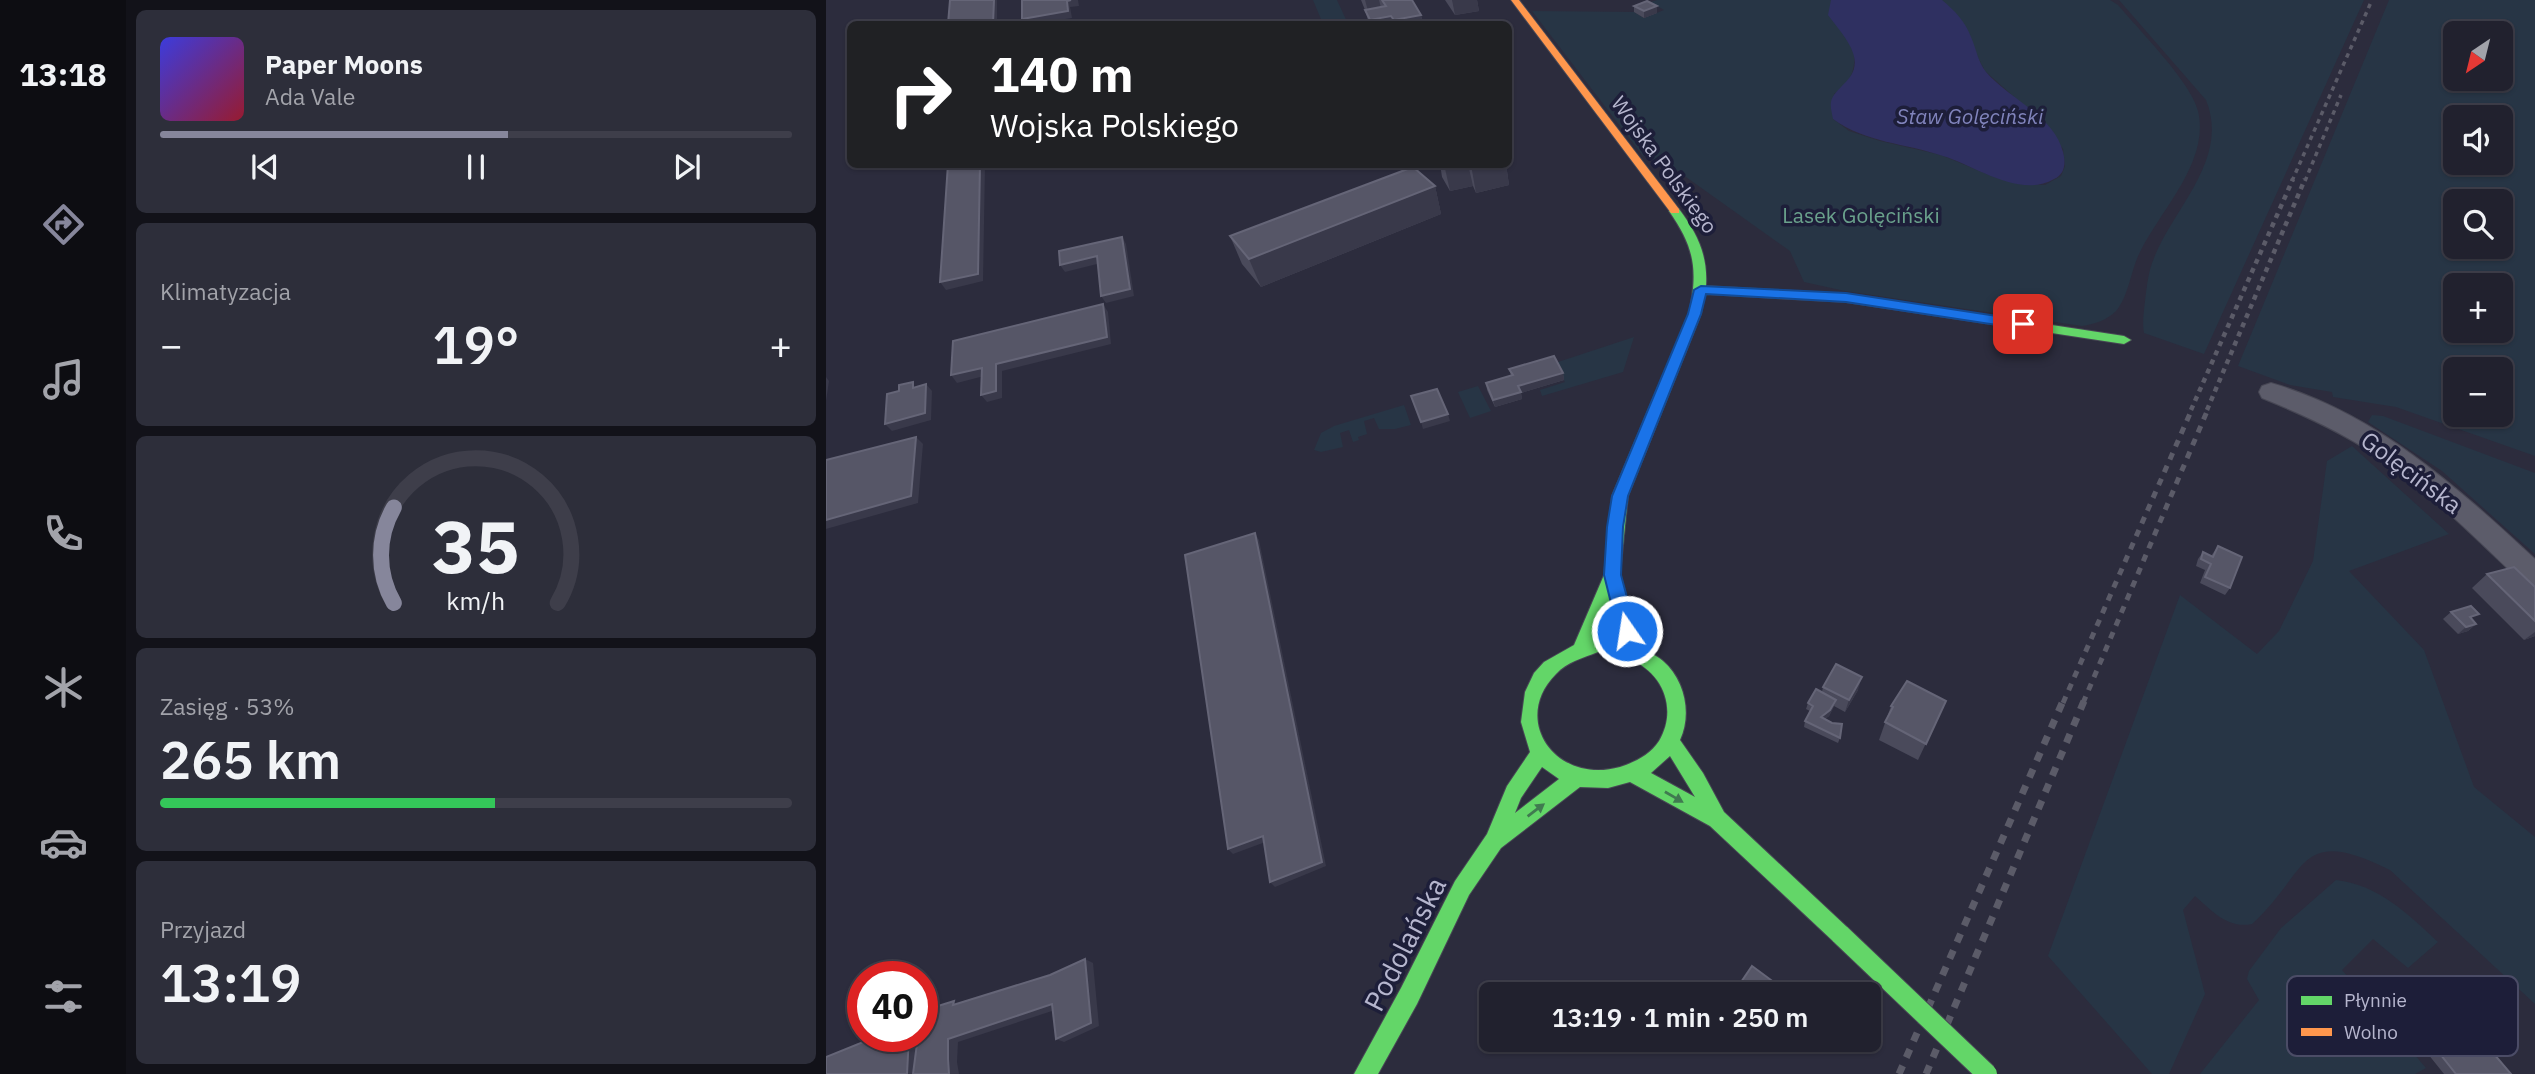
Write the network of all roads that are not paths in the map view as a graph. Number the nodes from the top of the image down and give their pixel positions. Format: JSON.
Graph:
{"nodes":[{"id":1,"x":1516,"y":0,"type":"edge"},
{"id":2,"x":1701,"y":290,"type":"junction"},
{"id":3,"x":2124,"y":340,"type":"dead end"},
{"id":4,"x":2272,"y":392,"type":"dead end"},
{"id":5,"x":1612,"y":575,"type":"junction"},
{"id":6,"x":2535,"y":577,"type":"edge"},
{"id":7,"x":1582,"y":648,"type":"junction"},
{"id":8,"x":1630,"y":648,"type":"junction"},
{"id":9,"x":1670,"y":741,"type":"junction"},
{"id":10,"x":1540,"y":754,"type":"junction"},
{"id":11,"x":1633,"y":773,"type":"junction"},
{"id":12,"x":1576,"y":778,"type":"junction"},
{"id":13,"x":1717,"y":819,"type":"junction"},
{"id":14,"x":1494,"y":841,"type":"junction"},
{"id":15,"x":1364,"y":1074,"type":"edge"},
{"id":16,"x":1987,"y":1074,"type":"edge"}],
"edges":[{"from":1,"to":2,"type":"street","name":"Wojska Polskiego"},
{"from":2,"to":3,"type":"street"},
{"from":2,"to":5,"type":"street"},
{"from":4,"to":6,"type":"street","name":"Golęcińska"},
{"from":5,"to":7,"type":"street"},
{"from":5,"to":8,"type":"street"},
{"from":7,"to":8,"type":"street"},
{"from":7,"to":10,"type":"street"},
{"from":8,"to":9,"type":"street"},
{"from":9,"to":11,"type":"street"},
{"from":9,"to":13,"type":"street"},
{"from":10,"to":12,"type":"street"},
{"from":10,"to":14,"type":"street","name":"Podolańska"},
{"from":11,"to":12,"type":"street"},
{"from":11,"to":13,"type":"street","one_way":true},
{"from":14,"to":12,"type":"street","name":"Podolańska","one_way":true},
{"from":13,"to":16,"type":"street","bridge":true},
{"from":14,"to":15,"type":"street","name":"Podolańska"}]}
